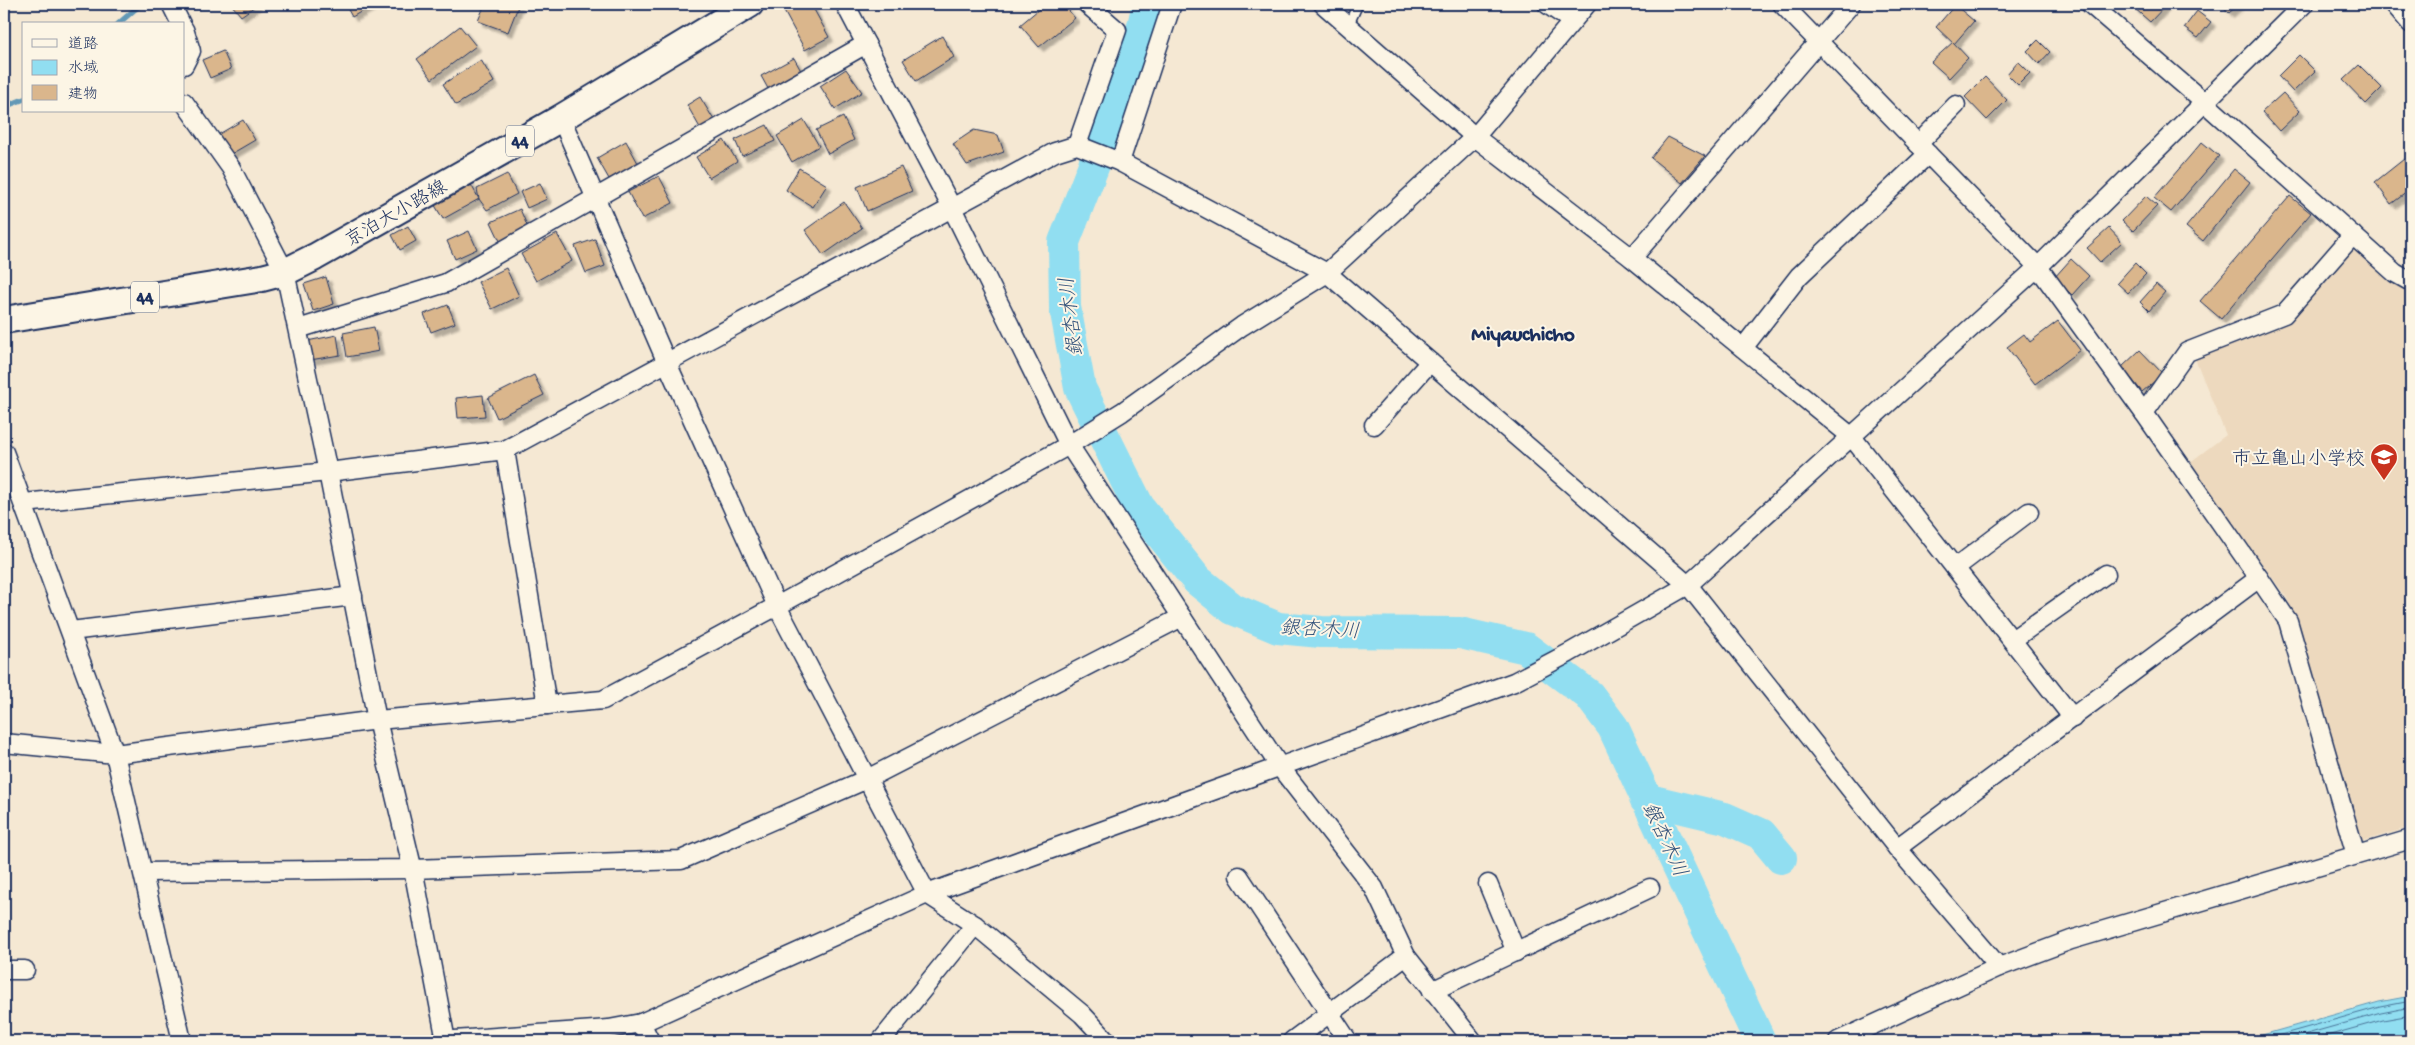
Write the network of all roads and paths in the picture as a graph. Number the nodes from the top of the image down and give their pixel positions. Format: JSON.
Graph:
{"nodes":[{"id":1,"x":172,"y":4,"type":"edge"},
{"id":2,"x":845,"y":4,"type":"edge"},
{"id":3,"x":1087,"y":4,"type":"edge"},
{"id":4,"x":1172,"y":4,"type":"edge"},
{"id":5,"x":1323,"y":4,"type":"edge"},
{"id":6,"x":1358,"y":4,"type":"edge"},
{"id":7,"x":1547,"y":4,"type":"edge"},
{"id":8,"x":1587,"y":4,"type":"edge"},
{"id":9,"x":1782,"y":4,"type":"edge"},
{"id":10,"x":1851,"y":4,"type":"edge"},
{"id":11,"x":2090,"y":4,"type":"edge"},
{"id":12,"x":2304,"y":4,"type":"edge"},
{"id":13,"x":2394,"y":4,"type":"edge"},
{"id":14,"x":738,"y":7,"type":"edge"},
{"id":15,"x":1572,"y":21,"type":"junction"},
{"id":16,"x":180,"y":22,"type":"edge"},
{"id":17,"x":2411,"y":24,"type":"edge"},
{"id":18,"x":1348,"y":26,"type":"junction"},
{"id":19,"x":185,"y":32,"type":"edge"},
{"id":20,"x":1819,"y":41,"type":"junction"},
{"id":21,"x":866,"y":44,"type":"junction"},
{"id":22,"x":185,"y":63,"type":"edge"},
{"id":23,"x":185,"y":103,"type":"edge"},
{"id":24,"x":2205,"y":103,"type":"junction"},
{"id":25,"x":1956,"y":105,"type":"dead end"},
{"id":26,"x":561,"y":118,"type":"junction"},
{"id":27,"x":1475,"y":137,"type":"junction"},
{"id":28,"x":1077,"y":144,"type":"junction"},
{"id":29,"x":1923,"y":149,"type":"junction"},
{"id":30,"x":1120,"y":162,"type":"junction"},
{"id":31,"x":596,"y":198,"type":"junction"},
{"id":32,"x":952,"y":208,"type":"junction"},
{"id":33,"x":2352,"y":235,"type":"junction"},
{"id":34,"x":1632,"y":258,"type":"junction"},
{"id":35,"x":2038,"y":268,"type":"junction"},
{"id":36,"x":285,"y":272,"type":"junction"},
{"id":37,"x":1327,"y":273,"type":"junction"},
{"id":38,"x":2411,"y":282,"type":"edge"},
{"id":39,"x":4,"y":320,"type":"edge"},
{"id":40,"x":298,"y":329,"type":"junction"},
{"id":41,"x":1743,"y":348,"type":"junction"},
{"id":42,"x":1430,"y":362,"type":"junction"},
{"id":43,"x":667,"y":363,"type":"junction"},
{"id":44,"x":2144,"y":413,"type":"junction"},
{"id":45,"x":1374,"y":425,"type":"dead end"},
{"id":46,"x":1852,"y":436,"type":"junction"},
{"id":47,"x":1068,"y":444,"type":"junction"},
{"id":48,"x":504,"y":450,"type":"junction"},
{"id":49,"x":4,"y":452,"type":"edge"},
{"id":50,"x":328,"y":472,"type":"junction"},
{"id":51,"x":24,"y":503,"type":"junction"},
{"id":52,"x":2030,"y":512,"type":"dead end"},
{"id":53,"x":1955,"y":568,"type":"junction"},
{"id":54,"x":2106,"y":574,"type":"dead end"},
{"id":55,"x":2259,"y":578,"type":"junction"},
{"id":56,"x":1688,"y":585,"type":"junction"},
{"id":57,"x":353,"y":596,"type":"junction"},
{"id":58,"x":778,"y":606,"type":"junction"},
{"id":59,"x":1182,"y":617,"type":"junction"},
{"id":60,"x":71,"y":631,"type":"junction"},
{"id":61,"x":2012,"y":640,"type":"junction"},
{"id":62,"x":547,"y":705,"type":"junction"},
{"id":63,"x":2073,"y":718,"type":"junction"},
{"id":64,"x":377,"y":720,"type":"junction"},
{"id":65,"x":4,"y":743,"type":"edge"},
{"id":66,"x":115,"y":754,"type":"junction"},
{"id":67,"x":1280,"y":767,"type":"junction"},
{"id":68,"x":867,"y":780,"type":"junction"},
{"id":69,"x":2411,"y":839,"type":"edge"},
{"id":70,"x":1897,"y":848,"type":"junction"},
{"id":71,"x":2356,"y":855,"type":"junction"},
{"id":72,"x":412,"y":869,"type":"junction"},
{"id":73,"x":142,"y":872,"type":"junction"},
{"id":74,"x":1239,"y":876,"type":"dead end"},
{"id":75,"x":1488,"y":884,"type":"dead end"},
{"id":76,"x":1650,"y":888,"type":"dead end"},
{"id":77,"x":926,"y":894,"type":"junction"},
{"id":78,"x":975,"y":925,"type":"junction"},
{"id":79,"x":1516,"y":952,"type":"junction"},
{"id":80,"x":1406,"y":956,"type":"junction"},
{"id":81,"x":1999,"y":967,"type":"junction"},
{"id":82,"x":4,"y":970,"type":"edge"},
{"id":83,"x":25,"y":970,"type":"dead end"},
{"id":84,"x":1432,"y":991,"type":"junction"},
{"id":85,"x":1329,"y":1013,"type":"junction"},
{"id":86,"x":641,"y":1023,"type":"junction"},
{"id":87,"x":182,"y":1041,"type":"edge"},
{"id":88,"x":441,"y":1041,"type":"edge"},
{"id":89,"x":446,"y":1041,"type":"edge"},
{"id":90,"x":650,"y":1041,"type":"edge"},
{"id":91,"x":881,"y":1041,"type":"edge"},
{"id":92,"x":1107,"y":1041,"type":"edge"},
{"id":93,"x":1292,"y":1041,"type":"edge"},
{"id":94,"x":1348,"y":1041,"type":"edge"},
{"id":95,"x":1473,"y":1041,"type":"edge"},
{"id":96,"x":1838,"y":1041,"type":"edge"}],
"edges":[{"from":1,"to":16,"type":"street"},
{"from":2,"to":21,"type":"street"},
{"from":3,"to":28,"type":"street"},
{"from":4,"to":30,"type":"street"},
{"from":5,"to":18,"type":"street"},
{"from":6,"to":18,"type":"lane"},
{"from":7,"to":15,"type":"street"},
{"from":8,"to":15,"type":"street"},
{"from":9,"to":20,"type":"street"},
{"from":10,"to":20,"type":"street"},
{"from":11,"to":24,"type":"street"},
{"from":12,"to":24,"type":"street"},
{"from":13,"to":17,"type":"street"},
{"from":14,"to":26,"type":"main road","name":"京泊大小路線","number":"44"},
{"from":15,"to":27,"type":"street"},
{"from":18,"to":27,"type":"street"},
{"from":19,"to":22,"type":"street"},
{"from":20,"to":29,"type":"street"},
{"from":20,"to":34,"type":"street"},
{"from":21,"to":31,"type":"street"},
{"from":21,"to":32,"type":"street"},
{"from":23,"to":36,"type":"street"},
{"from":24,"to":33,"type":"street"},
{"from":24,"to":35,"type":"street"},
{"from":25,"to":29,"type":"street"},
{"from":26,"to":31,"type":"street"},
{"from":26,"to":36,"type":"main road","name":"京泊大小路線","number":"44"},
{"from":27,"to":34,"type":"street"},
{"from":27,"to":37,"type":"street"},
{"from":28,"to":30,"type":"street"},
{"from":28,"to":32,"type":"street"},
{"from":29,"to":35,"type":"street"},
{"from":29,"to":41,"type":"street"},
{"from":30,"to":37,"type":"street"},
{"from":31,"to":40,"type":"street"},
{"from":31,"to":43,"type":"street"},
{"from":32,"to":43,"type":"street"},
{"from":32,"to":47,"type":"street"},
{"from":33,"to":38,"type":"street"},
{"from":33,"to":44,"type":"street"},
{"from":34,"to":41,"type":"street"},
{"from":35,"to":44,"type":"street"},
{"from":35,"to":46,"type":"street"},
{"from":36,"to":39,"type":"main road","name":"京泊大小路線","number":"44"},
{"from":36,"to":40,"type":"street"},
{"from":37,"to":42,"type":"street"},
{"from":37,"to":47,"type":"street"},
{"from":40,"to":50,"type":"street"},
{"from":41,"to":46,"type":"street"},
{"from":42,"to":45,"type":"street"},
{"from":42,"to":56,"type":"street"},
{"from":43,"to":48,"type":"street"},
{"from":43,"to":58,"type":"street"},
{"from":44,"to":55,"type":"street"},
{"from":46,"to":53,"type":"street"},
{"from":46,"to":56,"type":"street"},
{"from":47,"to":58,"type":"street"},
{"from":47,"to":59,"type":"street"},
{"from":48,"to":50,"type":"street"},
{"from":48,"to":62,"type":"street"},
{"from":49,"to":51,"type":"street"},
{"from":50,"to":51,"type":"street"},
{"from":50,"to":57,"type":"street"},
{"from":51,"to":60,"type":"street"},
{"from":52,"to":53,"type":"street"},
{"from":53,"to":61,"type":"street"},
{"from":54,"to":61,"type":"street"},
{"from":55,"to":63,"type":"street"},
{"from":55,"to":71,"type":"street"},
{"from":56,"to":67,"type":"street"},
{"from":56,"to":70,"type":"street"},
{"from":57,"to":60,"type":"street"},
{"from":57,"to":64,"type":"street"},
{"from":58,"to":62,"type":"street"},
{"from":58,"to":68,"type":"street"},
{"from":59,"to":67,"type":"street"},
{"from":59,"to":68,"type":"street"},
{"from":60,"to":66,"type":"street"},
{"from":61,"to":63,"type":"street"},
{"from":62,"to":64,"type":"street"},
{"from":63,"to":70,"type":"street"},
{"from":64,"to":66,"type":"street"},
{"from":64,"to":72,"type":"street"},
{"from":65,"to":66,"type":"street"},
{"from":66,"to":73,"type":"street"},
{"from":67,"to":77,"type":"street"},
{"from":67,"to":80,"type":"street"},
{"from":68,"to":72,"type":"street"},
{"from":68,"to":77,"type":"street"},
{"from":69,"to":71,"type":"street"},
{"from":70,"to":81,"type":"street"},
{"from":71,"to":81,"type":"street"},
{"from":72,"to":73,"type":"street"},
{"from":72,"to":89,"type":"street"},
{"from":73,"to":87,"type":"street"},
{"from":74,"to":85,"type":"street"},
{"from":75,"to":79,"type":"street"},
{"from":76,"to":79,"type":"street"},
{"from":77,"to":78,"type":"street"},
{"from":77,"to":86,"type":"street"},
{"from":78,"to":91,"type":"street"},
{"from":78,"to":92,"type":"street"},
{"from":79,"to":84,"type":"street"},
{"from":80,"to":84,"type":"street"},
{"from":80,"to":85,"type":"street"},
{"from":81,"to":96,"type":"street"},
{"from":82,"to":83,"type":"street"},
{"from":84,"to":95,"type":"street"},
{"from":85,"to":93,"type":"street"},
{"from":85,"to":94,"type":"street"},
{"from":86,"to":89,"type":"street"},
{"from":86,"to":90,"type":"street"},
{"from":88,"to":89,"type":"street"}]}
